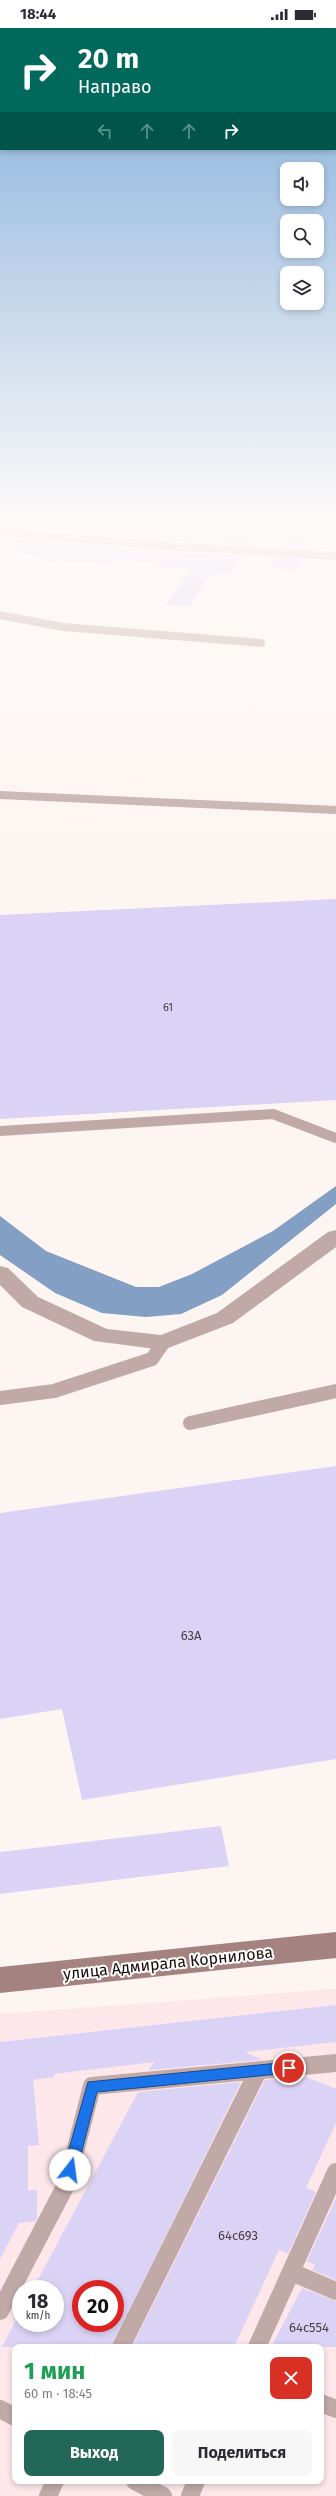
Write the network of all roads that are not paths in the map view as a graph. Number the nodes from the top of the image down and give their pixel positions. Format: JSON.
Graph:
{"nodes":[{"id":1,"x":152,"y":634,"type":"edge"},
{"id":2,"x":261,"y":643,"type":"dead end"},
{"id":3,"x":0,"y":795,"type":"edge"},
{"id":4,"x":336,"y":810,"type":"edge"},
{"id":5,"x":0,"y":1130,"type":"edge"},
{"id":6,"x":336,"y":1138,"type":"edge"},
{"id":7,"x":336,"y":1237,"type":"edge"},
{"id":8,"x":0,"y":1273,"type":"edge"},
{"id":9,"x":163,"y":1343,"type":"junction"},
{"id":10,"x":336,"y":1391,"type":"edge"},
{"id":11,"x":0,"y":1398,"type":"edge"},
{"id":12,"x":190,"y":1423,"type":"dead end"},
{"id":13,"x":336,"y":1945,"type":"edge"},
{"id":14,"x":0,"y":1980,"type":"edge"},
{"id":15,"x":336,"y":2063,"type":"edge"},
{"id":16,"x":258,"y":2070,"type":"junction"},
{"id":17,"x":335,"y":2177,"type":"edge"},
{"id":18,"x":291,"y":2272,"type":"junction"},
{"id":19,"x":336,"y":2291,"type":"edge"},
{"id":20,"x":0,"y":2311,"type":"edge"},
{"id":21,"x":122,"y":2344,"type":"edge"},
{"id":22,"x":258,"y":2344,"type":"edge"},
{"id":23,"x":324,"y":2404,"type":"edge"},
{"id":24,"x":0,"y":2409,"type":"edge"},
{"id":25,"x":336,"y":2410,"type":"edge"},
{"id":26,"x":12,"y":2415,"type":"edge"},
{"id":27,"x":54,"y":2484,"type":"edge"},
{"id":28,"x":141,"y":2484,"type":"edge"},
{"id":29,"x":195,"y":2484,"type":"edge"},
{"id":30,"x":48,"y":2496,"type":"edge"},
{"id":31,"x":163,"y":2496,"type":"edge"},
{"id":32,"x":190,"y":2496,"type":"edge"}],
"edges":[{"from":1,"to":2,"type":"lane"},
{"from":3,"to":4,"type":"lane"},
{"from":5,"to":6,"type":"lane"},
{"from":7,"to":9,"type":"street"},
{"from":8,"to":9,"type":"street"},
{"from":9,"to":11,"type":"lane"},
{"from":10,"to":12,"type":"lane"},
{"from":13,"to":14,"type":"main road","name":"улица Адмирала Корнилова"},
{"from":15,"to":16,"type":"lane"},
{"from":16,"to":20,"type":"lane"},
{"from":16,"to":21,"type":"lane"},
{"from":17,"to":18,"type":"lane"},
{"from":18,"to":19,"type":"lane"},
{"from":18,"to":22,"type":"lane"},
{"from":23,"to":25,"type":"lane"},
{"from":24,"to":26,"type":"lane"},
{"from":27,"to":30,"type":"lane"},
{"from":28,"to":31,"type":"lane"},
{"from":29,"to":32,"type":"lane"}]}
